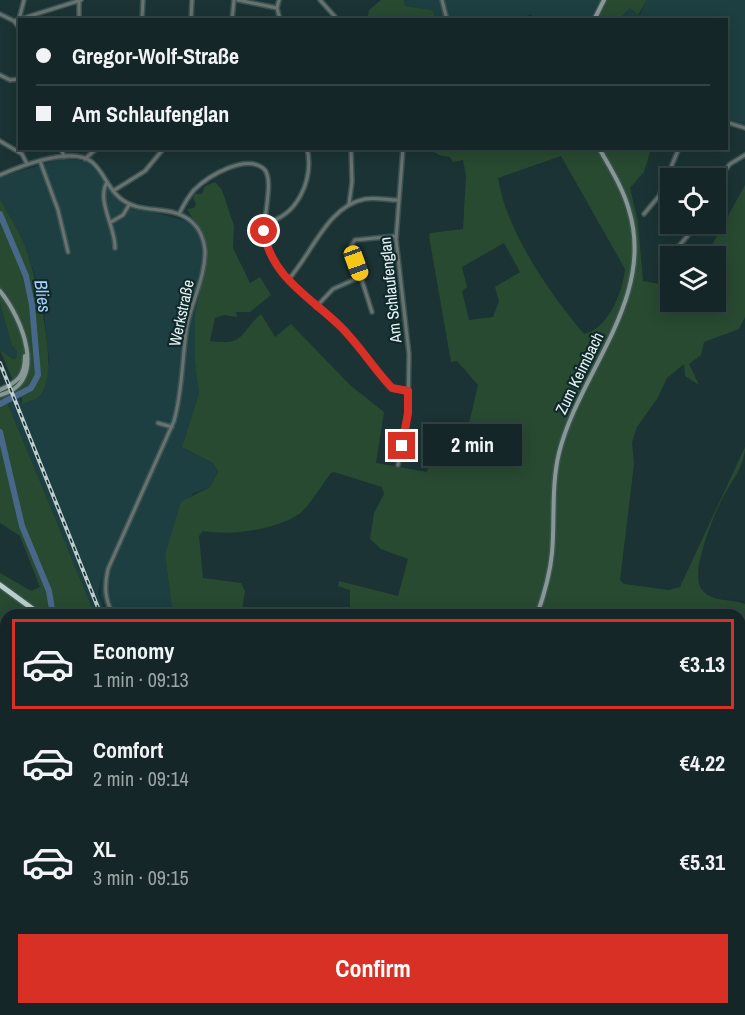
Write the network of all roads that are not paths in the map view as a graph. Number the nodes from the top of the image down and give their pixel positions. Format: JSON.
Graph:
{"nodes":[{"id":1,"x":24,"y":0,"type":"edge"},
{"id":2,"x":80,"y":0,"type":"edge"},
{"id":3,"x":143,"y":0,"type":"edge"},
{"id":4,"x":192,"y":0,"type":"edge"},
{"id":5,"x":234,"y":0,"type":"edge"},
{"id":6,"x":238,"y":0,"type":"edge"},
{"id":7,"x":279,"y":0,"type":"edge"},
{"id":8,"x":320,"y":0,"type":"edge"},
{"id":9,"x":442,"y":0,"type":"edge"},
{"id":10,"x":604,"y":0,"type":"edge"},
{"id":11,"x":277,"y":8,"type":"junction"},
{"id":12,"x":0,"y":14,"type":"edge"},
{"id":13,"x":19,"y":18,"type":"edge"},
{"id":14,"x":22,"y":18,"type":"edge"},
{"id":15,"x":79,"y":18,"type":"edge"},
{"id":16,"x":142,"y":18,"type":"edge"},
{"id":17,"x":191,"y":18,"type":"edge"},
{"id":18,"x":232,"y":18,"type":"edge"},
{"id":19,"x":280,"y":18,"type":"edge"},
{"id":20,"x":336,"y":18,"type":"edge"},
{"id":21,"x":446,"y":18,"type":"edge"},
{"id":22,"x":595,"y":18,"type":"edge"},
{"id":23,"x":18,"y":19,"type":"edge"},
{"id":24,"x":14,"y":21,"type":"junction"},
{"id":25,"x":18,"y":26,"type":"edge"},
{"id":26,"x":0,"y":75,"type":"edge"},
{"id":27,"x":18,"y":79,"type":"edge"},
{"id":28,"x":728,"y":123,"type":"edge"},
{"id":29,"x":745,"y":128,"type":"edge"},
{"id":30,"x":0,"y":141,"type":"edge"},
{"id":31,"x":62,"y":150,"type":"edge"},
{"id":32,"x":95,"y":150,"type":"edge"},
{"id":33,"x":162,"y":150,"type":"edge"},
{"id":34,"x":307,"y":150,"type":"edge"},
{"id":35,"x":351,"y":150,"type":"edge"},
{"id":36,"x":403,"y":150,"type":"edge"},
{"id":37,"x":600,"y":150,"type":"edge"},
{"id":38,"x":678,"y":150,"type":"edge"},
{"id":39,"x":745,"y":155,"type":"edge"},
{"id":40,"x":64,"y":157,"type":"junction"},
{"id":41,"x":86,"y":159,"type":"junction"},
{"id":42,"x":40,"y":161,"type":"junction"},
{"id":43,"x":27,"y":164,"type":"junction"},
{"id":44,"x":726,"y":169,"type":"edge"},
{"id":45,"x":0,"y":175,"type":"edge"},
{"id":46,"x":108,"y":182,"type":"junction"},
{"id":47,"x":113,"y":191,"type":"junction"},
{"id":48,"x":398,"y":201,"type":"junction"},
{"id":49,"x":129,"y":204,"type":"junction"},
{"id":50,"x":349,"y":204,"type":"junction"},
{"id":51,"x":179,"y":214,"type":"junction"},
{"id":52,"x":644,"y":214,"type":"dead end"},
{"id":53,"x":111,"y":222,"type":"junction"},
{"id":54,"x":264,"y":223,"type":"junction"},
{"id":55,"x":690,"y":234,"type":"edge"},
{"id":56,"x":396,"y":236,"type":"junction"},
{"id":57,"x":679,"y":246,"type":"edge"},
{"id":58,"x":115,"y":249,"type":"dead end"},
{"id":59,"x":68,"y":252,"type":"dead end"},
{"id":60,"x":360,"y":277,"type":"junction"},
{"id":61,"x":288,"y":280,"type":"junction"},
{"id":62,"x":0,"y":291,"type":"edge"},
{"id":63,"x":316,"y":307,"type":"junction"},
{"id":64,"x":372,"y":312,"type":"dead end"},
{"id":65,"x":25,"y":375,"type":"junction"},
{"id":66,"x":0,"y":390,"type":"edge"},
{"id":67,"x":408,"y":391,"type":"junction"},
{"id":68,"x":0,"y":395,"type":"edge"},
{"id":69,"x":159,"y":423,"type":"dead end"},
{"id":70,"x":172,"y":427,"type":"junction"},
{"id":71,"x":398,"y":465,"type":"dead end"},
{"id":72,"x":0,"y":585,"type":"edge"},
{"id":73,"x":33,"y":609,"type":"edge"},
{"id":74,"x":111,"y":609,"type":"edge"},
{"id":75,"x":539,"y":609,"type":"edge"}],
"edges":[{"from":1,"to":13,"type":"street"},
{"from":2,"to":14,"type":"street"},
{"from":2,"to":15,"type":"street"},
{"from":3,"to":16,"type":"street"},
{"from":4,"to":17,"type":"street"},
{"from":5,"to":18,"type":"street"},
{"from":6,"to":11,"type":"street"},
{"from":7,"to":11,"type":"street"},
{"from":8,"to":20,"type":"street"},
{"from":9,"to":21,"type":"street"},
{"from":10,"to":22,"type":"street"},
{"from":11,"to":19,"type":"street"},
{"from":12,"to":24,"type":"street"},
{"from":23,"to":24,"type":"street"},
{"from":24,"to":25,"type":"street"},
{"from":26,"to":27,"type":"street"},
{"from":28,"to":29,"type":"street"},
{"from":30,"to":43,"type":"street"},
{"from":31,"to":40,"type":"street"},
{"from":32,"to":41,"type":"street"},
{"from":33,"to":47,"type":"street"},
{"from":34,"to":54,"type":"street"},
{"from":35,"to":50,"type":"street"},
{"from":36,"to":48,"type":"street","name":"Am Schlaufenglan"},
{"from":37,"to":75,"type":"street","name":"Zum Keimbach"},
{"from":38,"to":52,"type":"street"},
{"from":39,"to":44,"type":"street"},
{"from":40,"to":41,"type":"street"},
{"from":40,"to":42,"type":"street"},
{"from":41,"to":46,"type":"street"},
{"from":42,"to":43,"type":"street"},
{"from":42,"to":59,"type":"street"},
{"from":43,"to":45,"type":"street"},
{"from":46,"to":47,"type":"street"},
{"from":46,"to":53,"type":"street"},
{"from":47,"to":49,"type":"street"},
{"from":48,"to":50,"type":"street"},
{"from":48,"to":56,"type":"street","name":"Am Schlaufenglan"},
{"from":49,"to":51,"type":"street"},
{"from":49,"to":53,"type":"street"},
{"from":50,"to":61,"type":"street"},
{"from":51,"to":54,"type":"street"},
{"from":51,"to":70,"type":"street","name":"Werkstraße"},
{"from":53,"to":58,"type":"street"},
{"from":54,"to":61,"type":"street"},
{"from":55,"to":57,"type":"street"},
{"from":56,"to":60,"type":"street"},
{"from":56,"to":67,"type":"street","name":"Am Schlaufenglan"},
{"from":60,"to":63,"type":"street"},
{"from":60,"to":64,"type":"street"},
{"from":61,"to":63,"type":"street"},
{"from":62,"to":65,"type":"street"},
{"from":63,"to":67,"type":"street"},
{"from":65,"to":66,"type":"street"},
{"from":65,"to":68,"type":"street"},
{"from":67,"to":71,"type":"street","name":"Am Schlaufenglan"},
{"from":69,"to":70,"type":"street"},
{"from":70,"to":74,"type":"street","name":"Werkstraße"},
{"from":72,"to":73,"type":"highway"}]}
